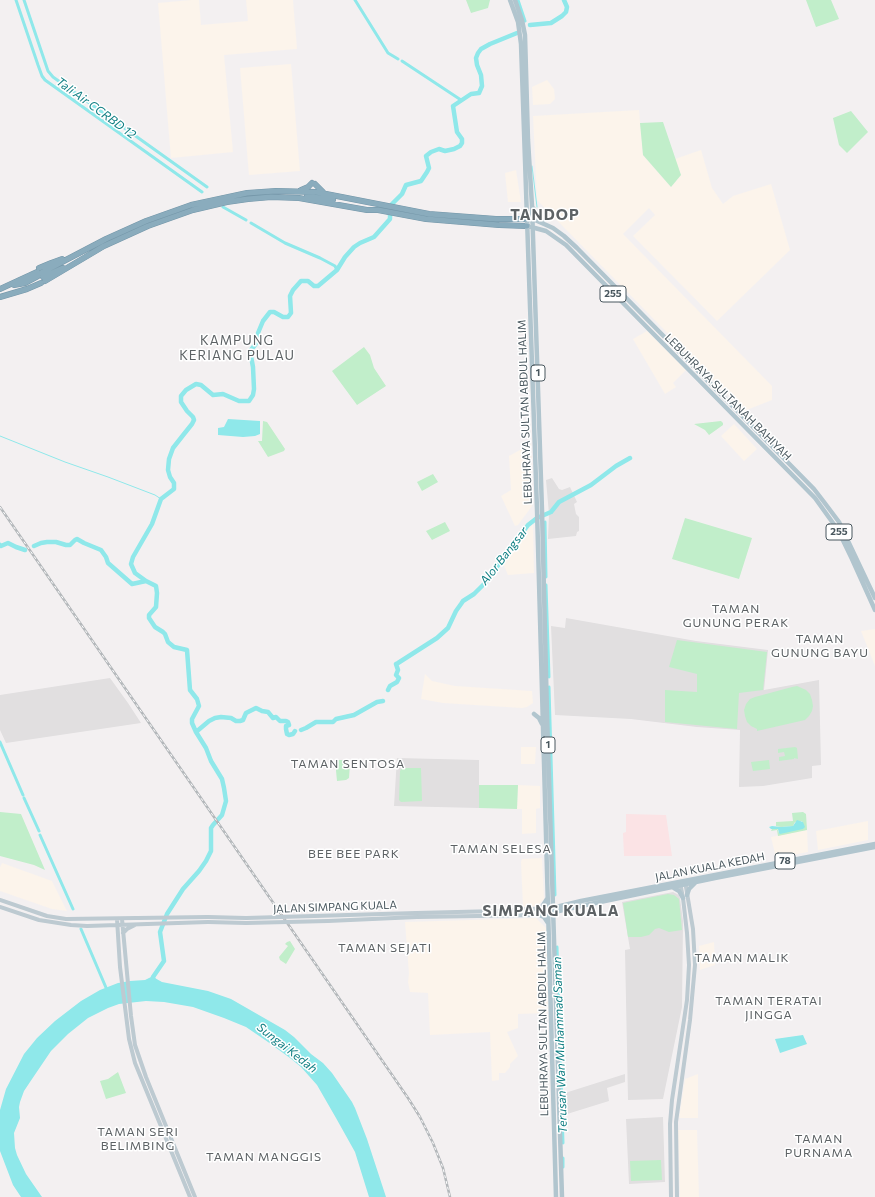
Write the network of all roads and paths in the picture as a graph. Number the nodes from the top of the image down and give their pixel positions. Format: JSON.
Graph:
{"nodes":[{"id":1,"x":510,"y":0,"type":"edge"},
{"id":2,"x":515,"y":0,"type":"edge"},
{"id":3,"x":298,"y":191,"type":"junction"},
{"id":4,"x":326,"y":193,"type":"junction"},
{"id":5,"x":532,"y":206,"type":"junction"},
{"id":6,"x":384,"y":208,"type":"junction"},
{"id":7,"x":396,"y":211,"type":"junction"},
{"id":8,"x":530,"y":220,"type":"junction"},
{"id":9,"x":543,"y":223,"type":"junction"},
{"id":10,"x":530,"y":226,"type":"junction"},
{"id":11,"x":543,"y":230,"type":"junction"},
{"id":12,"x":533,"y":236,"type":"junction"},
{"id":13,"x":74,"y":256,"type":"junction"},
{"id":14,"x":77,"y":262,"type":"junction"},
{"id":15,"x":40,"y":276,"type":"junction"},
{"id":16,"x":2,"y":288,"type":"edge"},
{"id":17,"x":0,"y":297,"type":"edge"},
{"id":18,"x":679,"y":352,"type":"junction"},
{"id":19,"x":690,"y":363,"type":"junction"},
{"id":20,"x":776,"y":451,"type":"junction"},
{"id":21,"x":772,"y":455,"type":"junction"},
{"id":22,"x":781,"y":456,"type":"junction"},
{"id":23,"x":777,"y":460,"type":"junction"},
{"id":24,"x":540,"y":510,"type":"junction"},
{"id":25,"x":540,"y":527,"type":"junction"},
{"id":26,"x":875,"y":598,"type":"edge"},
{"id":27,"x":875,"y":610,"type":"edge"},
{"id":28,"x":534,"y":714,"type":"dead end"},
{"id":29,"x":543,"y":726,"type":"junction"},
{"id":30,"x":875,"y":844,"type":"edge"},
{"id":31,"x":875,"y":847,"type":"edge"},
{"id":32,"x":695,"y":881,"type":"junction"},
{"id":33,"x":683,"y":883,"type":"junction"},
{"id":34,"x":671,"y":888,"type":"junction"},
{"id":35,"x":645,"y":889,"type":"junction"},
{"id":36,"x":685,"y":896,"type":"junction"},
{"id":37,"x":550,"y":898,"type":"junction"},
{"id":38,"x":0,"y":900,"type":"edge"},
{"id":39,"x":564,"y":905,"type":"junction"},
{"id":40,"x":0,"y":907,"type":"edge"},
{"id":41,"x":562,"y":910,"type":"junction"},
{"id":42,"x":551,"y":911,"type":"junction"},
{"id":43,"x":540,"y":912,"type":"junction"},
{"id":44,"x":119,"y":919,"type":"junction"},
{"id":45,"x":554,"y":920,"type":"junction"},
{"id":46,"x":160,"y":921,"type":"junction"},
{"id":47,"x":137,"y":924,"type":"junction"},
{"id":48,"x":111,"y":925,"type":"junction"},
{"id":49,"x":120,"y":925,"type":"junction"},
{"id":50,"x":549,"y":925,"type":"junction"},
{"id":51,"x":120,"y":934,"type":"junction"},
{"id":52,"x":673,"y":1093,"type":"junction"},
{"id":53,"x":679,"y":1094,"type":"junction"},
{"id":54,"x":153,"y":1095,"type":"junction"},
{"id":55,"x":148,"y":1097,"type":"junction"},
{"id":56,"x":190,"y":1197,"type":"edge"},
{"id":57,"x":195,"y":1197,"type":"edge"},
{"id":58,"x":556,"y":1197,"type":"edge"},
{"id":59,"x":562,"y":1197,"type":"edge"},
{"id":60,"x":671,"y":1197,"type":"edge"},
{"id":61,"x":677,"y":1197,"type":"edge"}],
"edges":[{"from":1,"to":8,"type":"main road","number":"1"},
{"from":2,"to":5,"type":"main road","number":"1"},
{"from":3,"to":4,"type":"highway"},
{"from":3,"to":4,"type":"highway"},
{"from":3,"to":13,"type":"highway"},
{"from":4,"to":6,"type":"highway"},
{"from":5,"to":8,"type":"main road","number":"1"},
{"from":5,"to":9,"type":"main road"},
{"from":6,"to":7,"type":"highway"},
{"from":6,"to":14,"type":"highway"},
{"from":7,"to":8,"type":"highway"},
{"from":7,"to":10,"type":"highway"},
{"from":8,"to":9,"type":"main road","name":"LEBUHRAYA SULTANAH BAHIYAH","number":"255"},
{"from":8,"to":10,"type":"main road","number":"1"},
{"from":9,"to":18,"type":"main road","name":"LEBUHRAYA SULTANAH BAHIYAH","number":"255"},
{"from":10,"to":11,"type":"main road","name":"LEBUHRAYA SULTANAH BAHIYAH","number":"255"},
{"from":10,"to":12,"type":"main road","name":"LEBUHRAYA SULTAN ABDUL HALIM","number":"1"},
{"from":10,"to":24,"type":"main road","name":"LEBUHRAYA SULTAN ABDUL HALIM","number":"1"},
{"from":11,"to":12,"type":"main road"},
{"from":11,"to":21,"type":"main road","name":"LEBUHRAYA SULTANAH BAHIYAH","number":"255"},
{"from":12,"to":24,"type":"main road","name":"LEBUHRAYA SULTAN ABDUL HALIM","number":"1"},
{"from":13,"to":14,"type":"highway"},
{"from":13,"to":15,"type":"highway"},
{"from":14,"to":15,"type":"highway"},
{"from":15,"to":16,"type":"highway"},
{"from":15,"to":17,"type":"highway"},
{"from":18,"to":19,"type":"main road","name":"LEBUHRAYA SULTANAH BAHIYAH","number":"255"},
{"from":18,"to":19,"type":"main road"},
{"from":19,"to":20,"type":"main road","name":"LEBUHRAYA SULTANAH BAHIYAH","number":"255"},
{"from":20,"to":21,"type":"main road"},
{"from":20,"to":22,"type":"main road","name":"LEBUHRAYA SULTANAH BAHIYAH","number":"255"},
{"from":21,"to":23,"type":"main road","name":"LEBUHRAYA SULTANAH BAHIYAH","number":"255"},
{"from":22,"to":23,"type":"main road"},
{"from":22,"to":26,"type":"main road","name":"LEBUHRAYA SULTANAH BAHIYAH","number":"255"},
{"from":23,"to":27,"type":"main road","name":"LEBUHRAYA SULTANAH BAHIYAH","number":"255"},
{"from":24,"to":25,"type":"main road","name":"LEBUHRAYA SULTAN ABDUL HALIM","number":"1"},
{"from":25,"to":29,"type":"main road","name":"LEBUHRAYA SULTAN ABDUL HALIM","number":"1"},
{"from":25,"to":37,"type":"main road","name":"LEBUHRAYA SULTAN ABDUL HALIM","number":"1"},
{"from":28,"to":29,"type":"main road"},
{"from":29,"to":37,"type":"main road","name":"LEBUHRAYA SULTAN ABDUL HALIM","number":"1"},
{"from":30,"to":32,"type":"main road","name":"JALAN KUALA KEDAH","number":"78"},
{"from":31,"to":32,"type":"main road","name":"JALAN KUALA KEDAH","number":"78"},
{"from":32,"to":33,"type":"main road","name":"JALAN KUALA KEDAH","number":"78"},
{"from":32,"to":35,"type":"main road"},
{"from":32,"to":36,"type":"main road"},
{"from":33,"to":34,"type":"main road","name":"JALAN KUALA KEDAH","number":"78"},
{"from":33,"to":35,"type":"main road","name":"JALAN KUALA KEDAH","number":"78"},
{"from":33,"to":36,"type":"main road"},
{"from":34,"to":36,"type":"main road"},
{"from":34,"to":41,"type":"main road","name":"JALAN KUALA KEDAH","number":"78"},
{"from":35,"to":39,"type":"main road","name":"JALAN KUALA KEDAH","number":"78"},
{"from":36,"to":52,"type":"main road"},
{"from":36,"to":53,"type":"main road"},
{"from":37,"to":39,"type":"main road"},
{"from":37,"to":42,"type":"main road","name":"LEBUHRAYA SULTAN ABDUL HALIM","number":"1"},
{"from":37,"to":43,"type":"main road"},
{"from":38,"to":44,"type":"main road","name":"JALAN SIMPANG KUALA"},
{"from":39,"to":42,"type":"main road","name":"JALAN KUALA KEDAH","number":"78"},
{"from":40,"to":48,"type":"main road","name":"JALAN SIMPANG KUALA"},
{"from":41,"to":42,"type":"main road","name":"JALAN KUALA KEDAH","number":"78"},
{"from":41,"to":45,"type":"main road"},
{"from":42,"to":43,"type":"main road","name":"JALAN SIMPANG KUALA"},
{"from":42,"to":45,"type":"main road","name":"LEBUHRAYA SULTAN ABDUL HALIM","number":"1"},
{"from":42,"to":50,"type":"main road","name":"LEBUHRAYA SULTAN ABDUL HALIM","number":"1"},
{"from":43,"to":46,"type":"main road","name":"JALAN SIMPANG KUALA","bridge":true},
{"from":43,"to":50,"type":"main road"},
{"from":44,"to":46,"type":"main road","name":"JALAN SIMPANG KUALA"},
{"from":44,"to":49,"type":"main road"},
{"from":45,"to":59,"type":"main road","name":"LEBUHRAYA SULTAN ABDUL HALIM","number":"1"},
{"from":46,"to":47,"type":"main road","name":"JALAN SIMPANG KUALA"},
{"from":47,"to":49,"type":"main road","name":"JALAN SIMPANG KUALA"},
{"from":47,"to":51,"type":"main road"},
{"from":48,"to":49,"type":"main road","name":"JALAN SIMPANG KUALA"},
{"from":48,"to":51,"type":"main road"},
{"from":49,"to":51,"type":"main road"},
{"from":50,"to":58,"type":"main road","name":"LEBUHRAYA SULTAN ABDUL HALIM","number":"1"},
{"from":51,"to":54,"type":"main road"},
{"from":51,"to":55,"type":"main road"},
{"from":52,"to":53,"type":"main road"},
{"from":52,"to":60,"type":"main road"},
{"from":53,"to":61,"type":"main road"},
{"from":54,"to":55,"type":"main road"},
{"from":54,"to":57,"type":"main road"},
{"from":55,"to":56,"type":"main road"}]}
